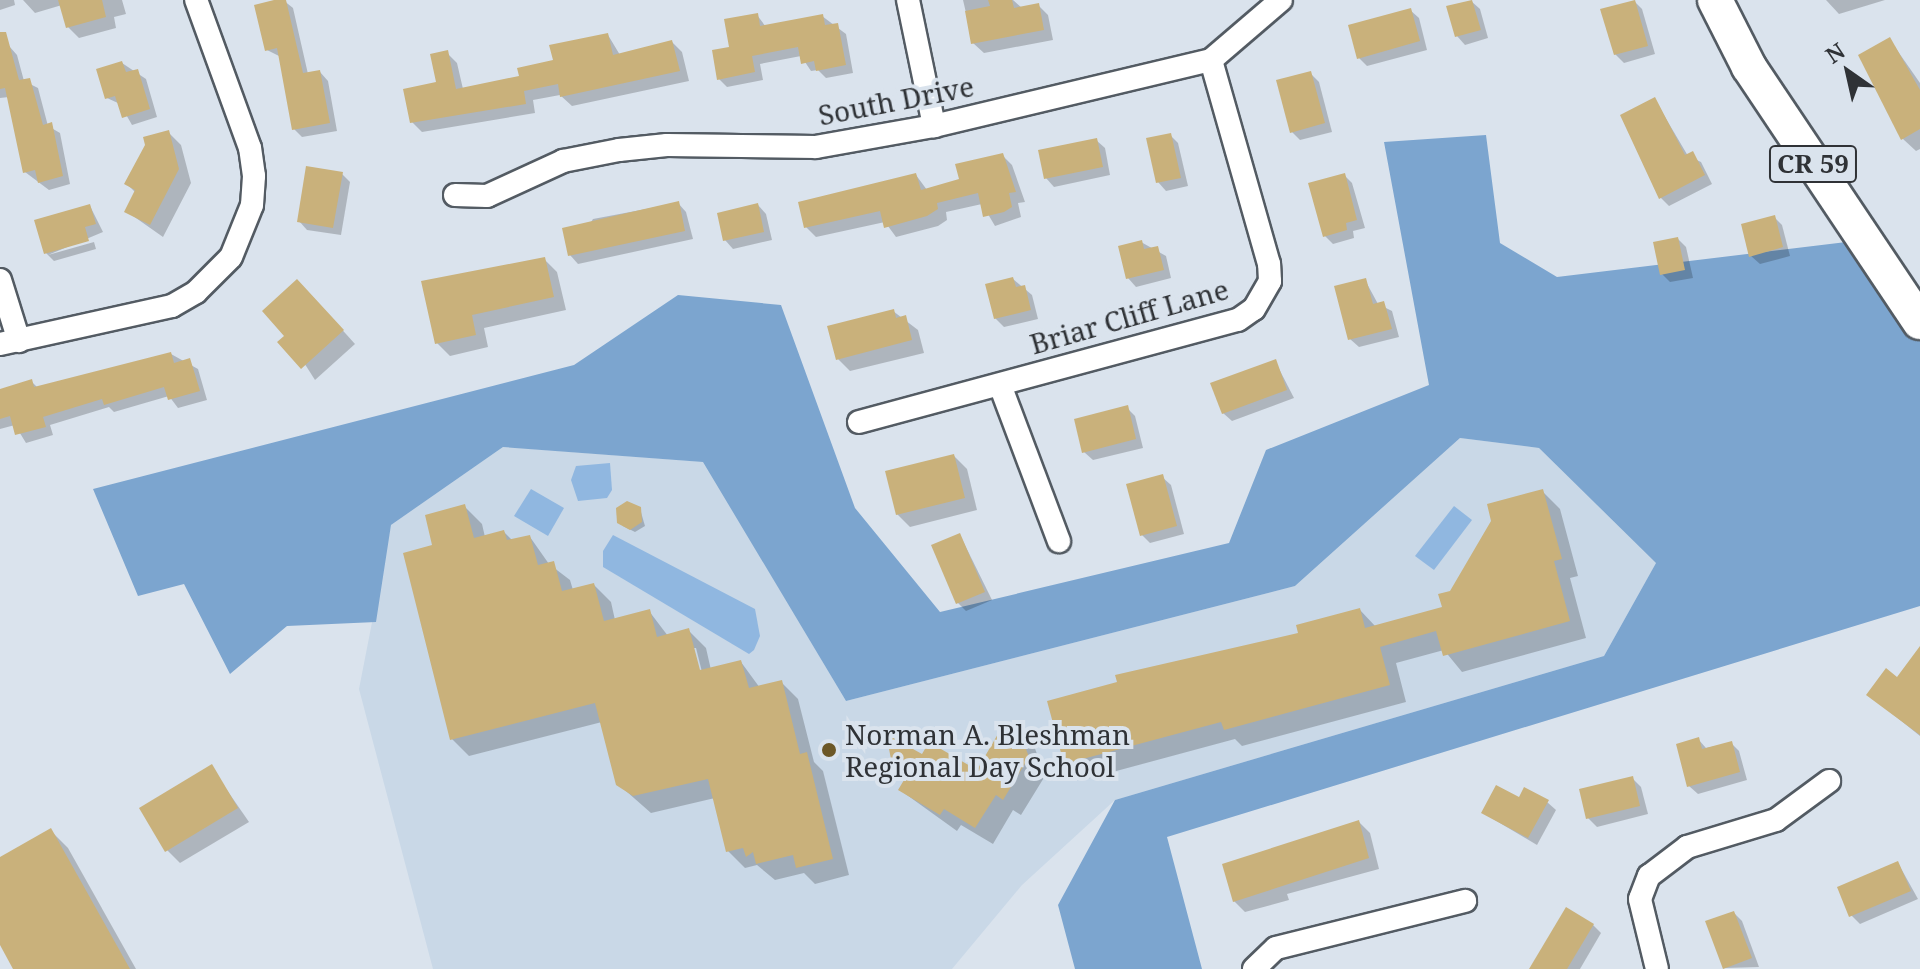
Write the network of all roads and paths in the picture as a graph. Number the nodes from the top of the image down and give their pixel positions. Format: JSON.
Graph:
{"nodes":[{"id":1,"x":196,"y":0,"type":"edge"},
{"id":2,"x":908,"y":0,"type":"edge"},
{"id":3,"x":1281,"y":0,"type":"edge"},
{"id":4,"x":1715,"y":0,"type":"edge"},
{"id":5,"x":1211,"y":60,"type":"junction"},
{"id":6,"x":934,"y":126,"type":"junction"},
{"id":7,"x":455,"y":195,"type":"dead end"},
{"id":8,"x":0,"y":280,"type":"edge"},
{"id":9,"x":1919,"y":317,"type":"edge"},
{"id":10,"x":10,"y":342,"type":"edge"},
{"id":11,"x":1000,"y":385,"type":"junction"},
{"id":12,"x":859,"y":422,"type":"dead end"},
{"id":13,"x":1059,"y":541,"type":"dead end"},
{"id":14,"x":1829,"y":781,"type":"dead end"},
{"id":15,"x":1465,"y":901,"type":"dead end"},
{"id":16,"x":1254,"y":969,"type":"edge"},
{"id":17,"x":1657,"y":969,"type":"edge"}],
"edges":[{"from":1,"to":10,"type":"street"},
{"from":2,"to":6,"type":"street"},
{"from":3,"to":5,"type":"street","name":"South Drive"},
{"from":4,"to":9,"type":"main road","number":"CR 59"},
{"from":5,"to":6,"type":"street","name":"South Drive"},
{"from":5,"to":11,"type":"street","name":"Briar Cliff Lane"},
{"from":6,"to":7,"type":"street","name":"South Drive"},
{"from":8,"to":10,"type":"street"},
{"from":11,"to":12,"type":"street","name":"Briar Cliff Lane"},
{"from":11,"to":13,"type":"street"},
{"from":14,"to":17,"type":"street"},
{"from":15,"to":16,"type":"street"}]}
